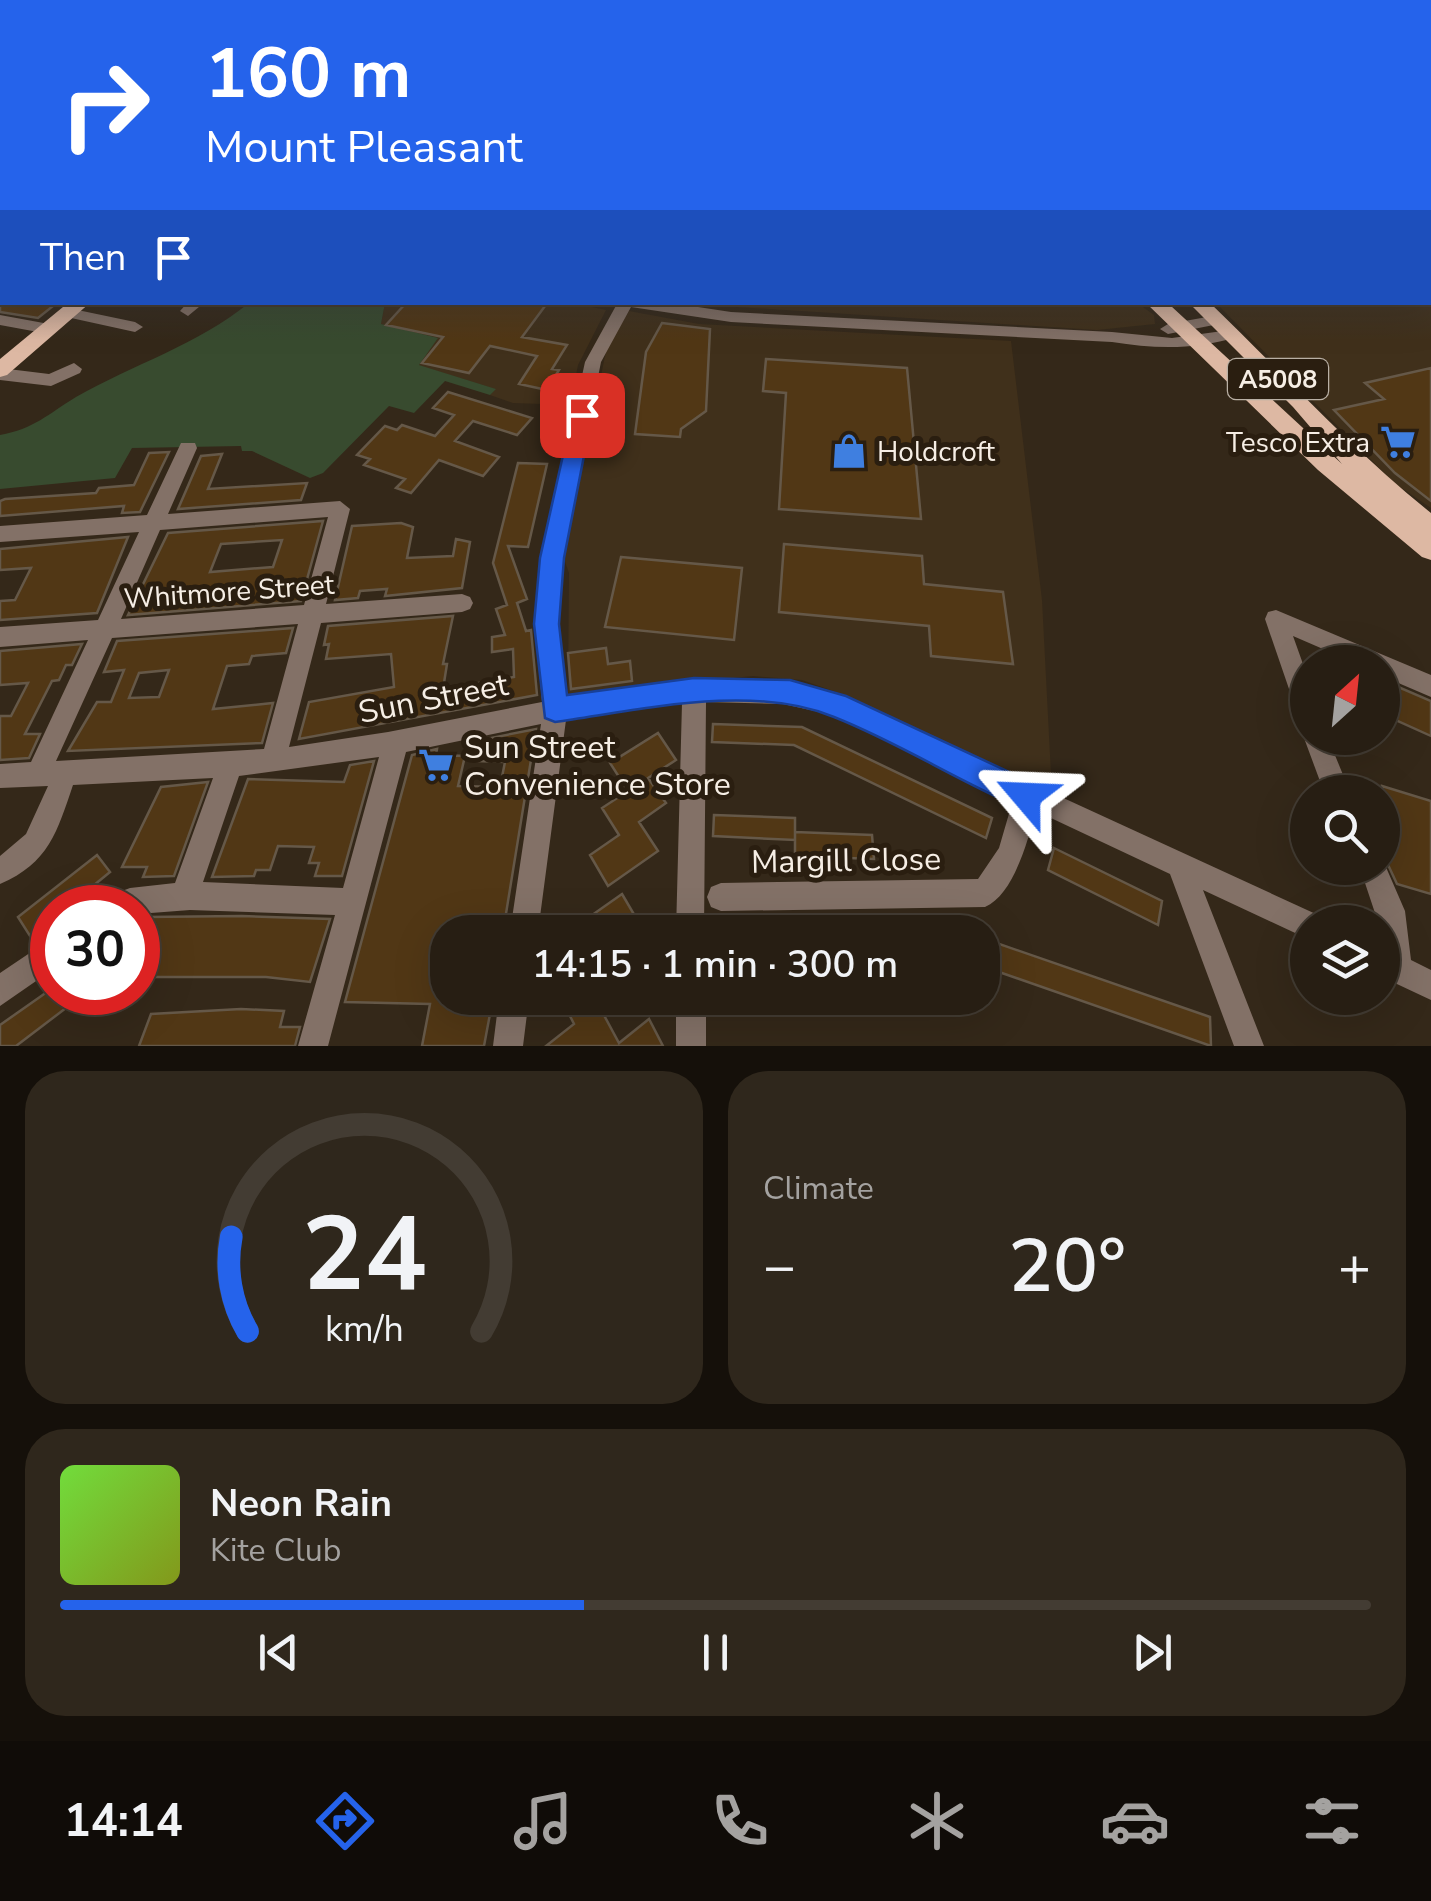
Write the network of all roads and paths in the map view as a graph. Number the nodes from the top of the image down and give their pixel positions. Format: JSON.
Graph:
{"nodes":[{"id":1,"x":626,"y":305,"type":"edge"},
{"id":2,"x":649,"y":305,"type":"edge"},
{"id":3,"x":1160,"y":305,"type":"edge"},
{"id":4,"x":1178,"y":305,"type":"edge"},
{"id":5,"x":1197,"y":305,"type":"edge"},
{"id":6,"x":75,"y":308,"type":"edge"},
{"id":7,"x":0,"y":320,"type":"edge"},
{"id":8,"x":135,"y":327,"type":"dead end"},
{"id":9,"x":49,"y":329,"type":"junction"},
{"id":10,"x":1208,"y":330,"type":"junction"},
{"id":11,"x":74,"y":369,"type":"dead end"},
{"id":12,"x":0,"y":372,"type":"edge"},
{"id":13,"x":188,"y":448,"type":"dead end"},
{"id":14,"x":1318,"y":454,"type":"junction"},
{"id":15,"x":154,"y":523,"type":"junction"},
{"id":16,"x":1431,"y":527,"type":"edge"},
{"id":17,"x":0,"y":534,"type":"edge"},
{"id":18,"x":1431,"y":550,"type":"edge"},
{"id":19,"x":462,"y":603,"type":"dead end"},
{"id":20,"x":310,"y":615,"type":"junction"},
{"id":21,"x":104,"y":630,"type":"junction"},
{"id":22,"x":0,"y":637,"type":"edge"},
{"id":23,"x":1336,"y":645,"type":"edge"},
{"id":24,"x":1290,"y":660,"type":"edge"},
{"id":25,"x":1400,"y":673,"type":"edge"},
{"id":26,"x":1431,"y":686,"type":"edge"},
{"id":27,"x":694,"y":690,"type":"junction"},
{"id":28,"x":555,"y":710,"type":"junction"},
{"id":29,"x":396,"y":742,"type":"junction"},
{"id":30,"x":274,"y":761,"type":"junction"},
{"id":31,"x":230,"y":764,"type":"junction"},
{"id":32,"x":51,"y":774,"type":"junction"},
{"id":33,"x":0,"y":776,"type":"edge"},
{"id":34,"x":1026,"y":796,"type":"junction"},
{"id":35,"x":1182,"y":868,"type":"junction"},
{"id":36,"x":0,"y":870,"type":"edge"},
{"id":37,"x":184,"y":897,"type":"junction"},
{"id":38,"x":721,"y":897,"type":"dead end"},
{"id":39,"x":160,"y":899,"type":"edge"},
{"id":40,"x":353,"y":902,"type":"junction"},
{"id":41,"x":526,"y":915,"type":"edge"},
{"id":42,"x":690,"y":915,"type":"edge"},
{"id":43,"x":1290,"y":917,"type":"edge"},
{"id":44,"x":30,"y":968,"type":"edge"},
{"id":45,"x":1400,"y":969,"type":"edge"},
{"id":46,"x":1431,"y":985,"type":"edge"},
{"id":47,"x":0,"y":990,"type":"edge"},
{"id":48,"x":512,"y":1015,"type":"edge"},
{"id":49,"x":691,"y":1015,"type":"edge"},
{"id":50,"x":313,"y":1046,"type":"edge"},
{"id":51,"x":508,"y":1046,"type":"edge"},
{"id":52,"x":691,"y":1046,"type":"edge"},
{"id":53,"x":1249,"y":1046,"type":"edge"}],
"edges":[{"from":1,"to":28,"type":"street"},
{"from":2,"to":10,"type":"street"},
{"from":3,"to":10,"type":"main road","number":"A5008"},
{"from":4,"to":10,"type":"main road","number":"A5008"},
{"from":5,"to":10,"type":"main road","number":"A5008"},
{"from":6,"to":8,"type":"street"},
{"from":6,"to":9,"type":"main road"},
{"from":7,"to":9,"type":"street"},
{"from":9,"to":12,"type":"main road"},
{"from":10,"to":14,"type":"main road","number":"A5008"},
{"from":10,"to":14,"type":"main road","number":"A5008"},
{"from":10,"to":16,"type":"main road","number":"A5008"},
{"from":11,"to":12,"type":"street"},
{"from":13,"to":15,"type":"street"},
{"from":14,"to":18,"type":"main road","number":"A5008"},
{"from":15,"to":17,"type":"street"},
{"from":15,"to":20,"type":"street"},
{"from":15,"to":21,"type":"street"},
{"from":19,"to":20,"type":"street","name":"Whitmore Street"},
{"from":20,"to":21,"type":"street","name":"Whitmore Street"},
{"from":20,"to":30,"type":"street"},
{"from":21,"to":22,"type":"street","name":"Whitmore Street"},
{"from":21,"to":32,"type":"street"},
{"from":23,"to":24,"type":"street"},
{"from":25,"to":26,"type":"street"},
{"from":27,"to":28,"type":"street","name":"Sun Street"},
{"from":27,"to":34,"type":"street","name":"Sun Street"},
{"from":27,"to":42,"type":"street"},
{"from":28,"to":29,"type":"street","name":"Sun Street"},
{"from":28,"to":41,"type":"street"},
{"from":29,"to":30,"type":"street","name":"Sun Street"},
{"from":29,"to":40,"type":"street"},
{"from":30,"to":31,"type":"street","name":"Sun Street"},
{"from":31,"to":32,"type":"street","name":"Sun Street"},
{"from":31,"to":37,"type":"street"},
{"from":32,"to":33,"type":"street","name":"Sun Street"},
{"from":32,"to":36,"type":"street"},
{"from":34,"to":35,"type":"street","name":"Sun Street"},
{"from":34,"to":38,"type":"street","name":"Margill Close"},
{"from":35,"to":43,"type":"street","name":"Sun Street"},
{"from":35,"to":53,"type":"street"},
{"from":37,"to":39,"type":"street"},
{"from":37,"to":40,"type":"street"},
{"from":40,"to":50,"type":"street"},
{"from":44,"to":47,"type":"street"},
{"from":45,"to":46,"type":"street"},
{"from":48,"to":51,"type":"street"},
{"from":49,"to":52,"type":"street"}]}
